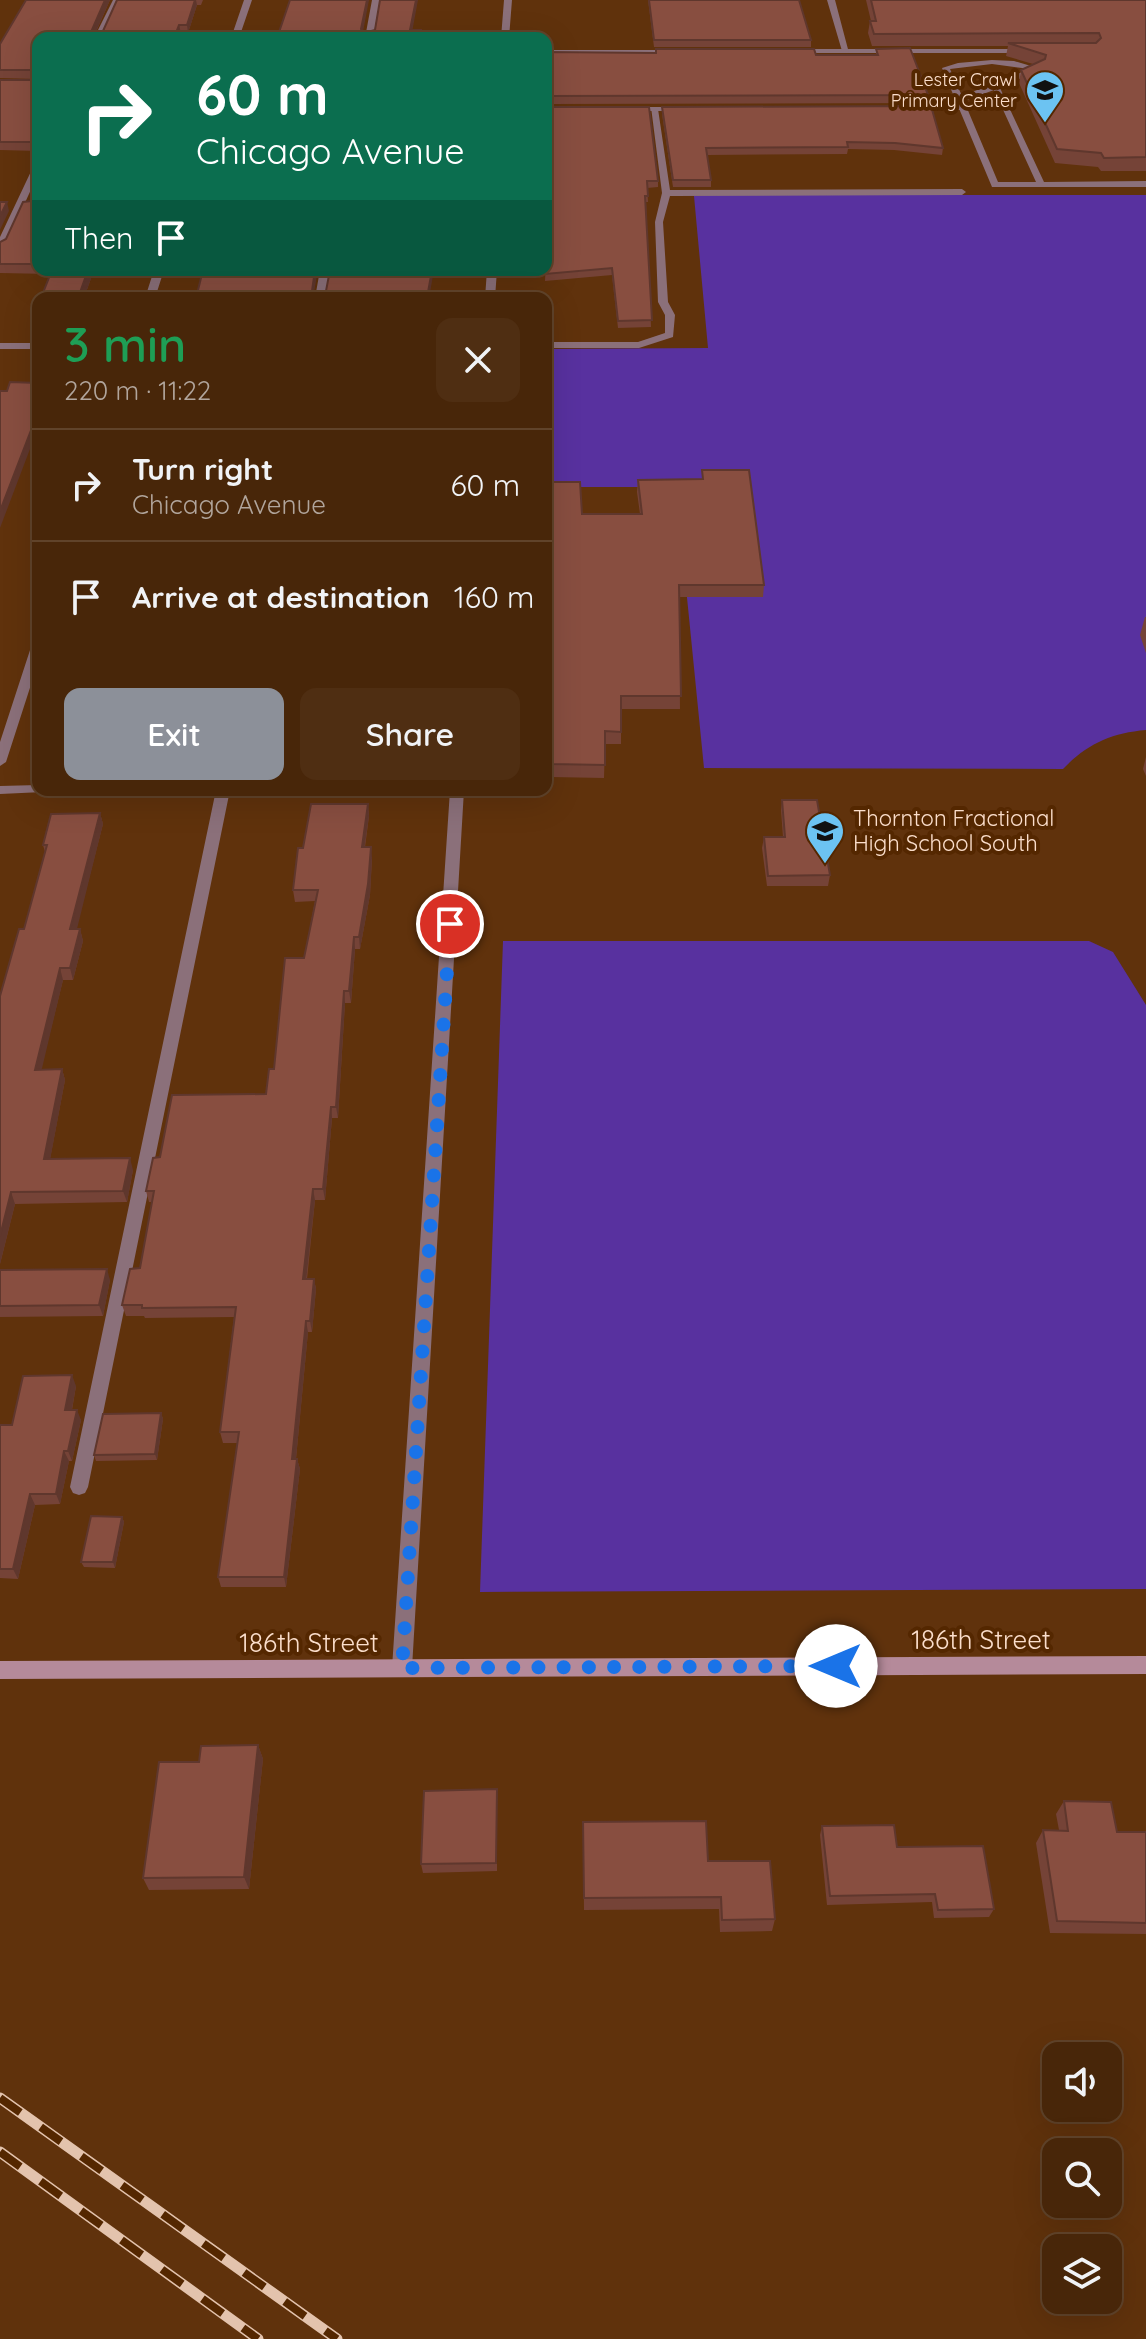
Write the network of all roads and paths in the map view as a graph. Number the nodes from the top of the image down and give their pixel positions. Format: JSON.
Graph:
{"nodes":[{"id":1,"x":117,"y":0,"type":"edge"},
{"id":2,"x":248,"y":0,"type":"edge"},
{"id":3,"x":376,"y":0,"type":"edge"},
{"id":4,"x":508,"y":0,"type":"edge"},
{"id":5,"x":831,"y":0,"type":"edge"},
{"id":6,"x":101,"y":32,"type":"edge"},
{"id":7,"x":237,"y":32,"type":"edge"},
{"id":8,"x":370,"y":32,"type":"edge"},
{"id":9,"x":505,"y":32,"type":"edge"},
{"id":10,"x":783,"y":51,"type":"edge"},
{"id":11,"x":846,"y":51,"type":"junction"},
{"id":12,"x":1031,"y":51,"type":"edge"},
{"id":13,"x":552,"y":52,"type":"edge"},
{"id":14,"x":688,"y":52,"type":"edge"},
{"id":15,"x":996,"y":87,"type":"junction"},
{"id":16,"x":961,"y":104,"type":"junction"},
{"id":17,"x":901,"y":108,"type":"edge"},
{"id":18,"x":623,"y":109,"type":"edge"},
{"id":19,"x":654,"y":109,"type":"junction"},
{"id":20,"x":685,"y":109,"type":"edge"},
{"id":21,"x":32,"y":178,"type":"edge"},
{"id":22,"x":1146,"y":184,"type":"edge"},
{"id":23,"x":1041,"y":185,"type":"junction"},
{"id":24,"x":962,"y":192,"type":"dead end"},
{"id":25,"x":666,"y":193,"type":"junction"},
{"id":26,"x":0,"y":247,"type":"edge"},
{"id":27,"x":552,"y":345,"type":"edge"},
{"id":28,"x":0,"y":346,"type":"edge"},
{"id":29,"x":32,"y":346,"type":"edge"},
{"id":30,"x":32,"y":663,"type":"edge"},
{"id":31,"x":0,"y":762,"type":"edge"},
{"id":32,"x":32,"y":789,"type":"edge"},
{"id":33,"x":0,"y":790,"type":"edge"},
{"id":34,"x":222,"y":796,"type":"edge"},
{"id":35,"x":457,"y":796,"type":"edge"},
{"id":36,"x":79,"y":1487,"type":"dead end"},
{"id":37,"x":1146,"y":1665,"type":"edge"},
{"id":38,"x":402,"y":1668,"type":"junction"},
{"id":39,"x":0,"y":1670,"type":"edge"}],
"edges":[{"from":1,"to":6,"type":"street"},
{"from":2,"to":7,"type":"street"},
{"from":3,"to":8,"type":"street"},
{"from":4,"to":9,"type":"street"},
{"from":5,"to":11,"type":"street"},
{"from":10,"to":11,"type":"street"},
{"from":11,"to":12,"type":"street"},
{"from":13,"to":14,"type":"street"},
{"from":15,"to":16,"type":"street"},
{"from":15,"to":16,"type":"street"},
{"from":15,"to":23,"type":"street"},
{"from":16,"to":17,"type":"street"},
{"from":16,"to":23,"type":"street"},
{"from":18,"to":19,"type":"street"},
{"from":19,"to":20,"type":"street"},
{"from":19,"to":25,"type":"street"},
{"from":21,"to":26,"type":"street"},
{"from":22,"to":23,"type":"street"},
{"from":24,"to":25,"type":"street"},
{"from":25,"to":27,"type":"street"},
{"from":28,"to":29,"type":"street"},
{"from":30,"to":31,"type":"street"},
{"from":32,"to":33,"type":"street"},
{"from":34,"to":36,"type":"street"},
{"from":35,"to":38,"type":"street"},
{"from":37,"to":38,"type":"street","name":"186th Street"},
{"from":38,"to":39,"type":"street","name":"186th Street"}]}
